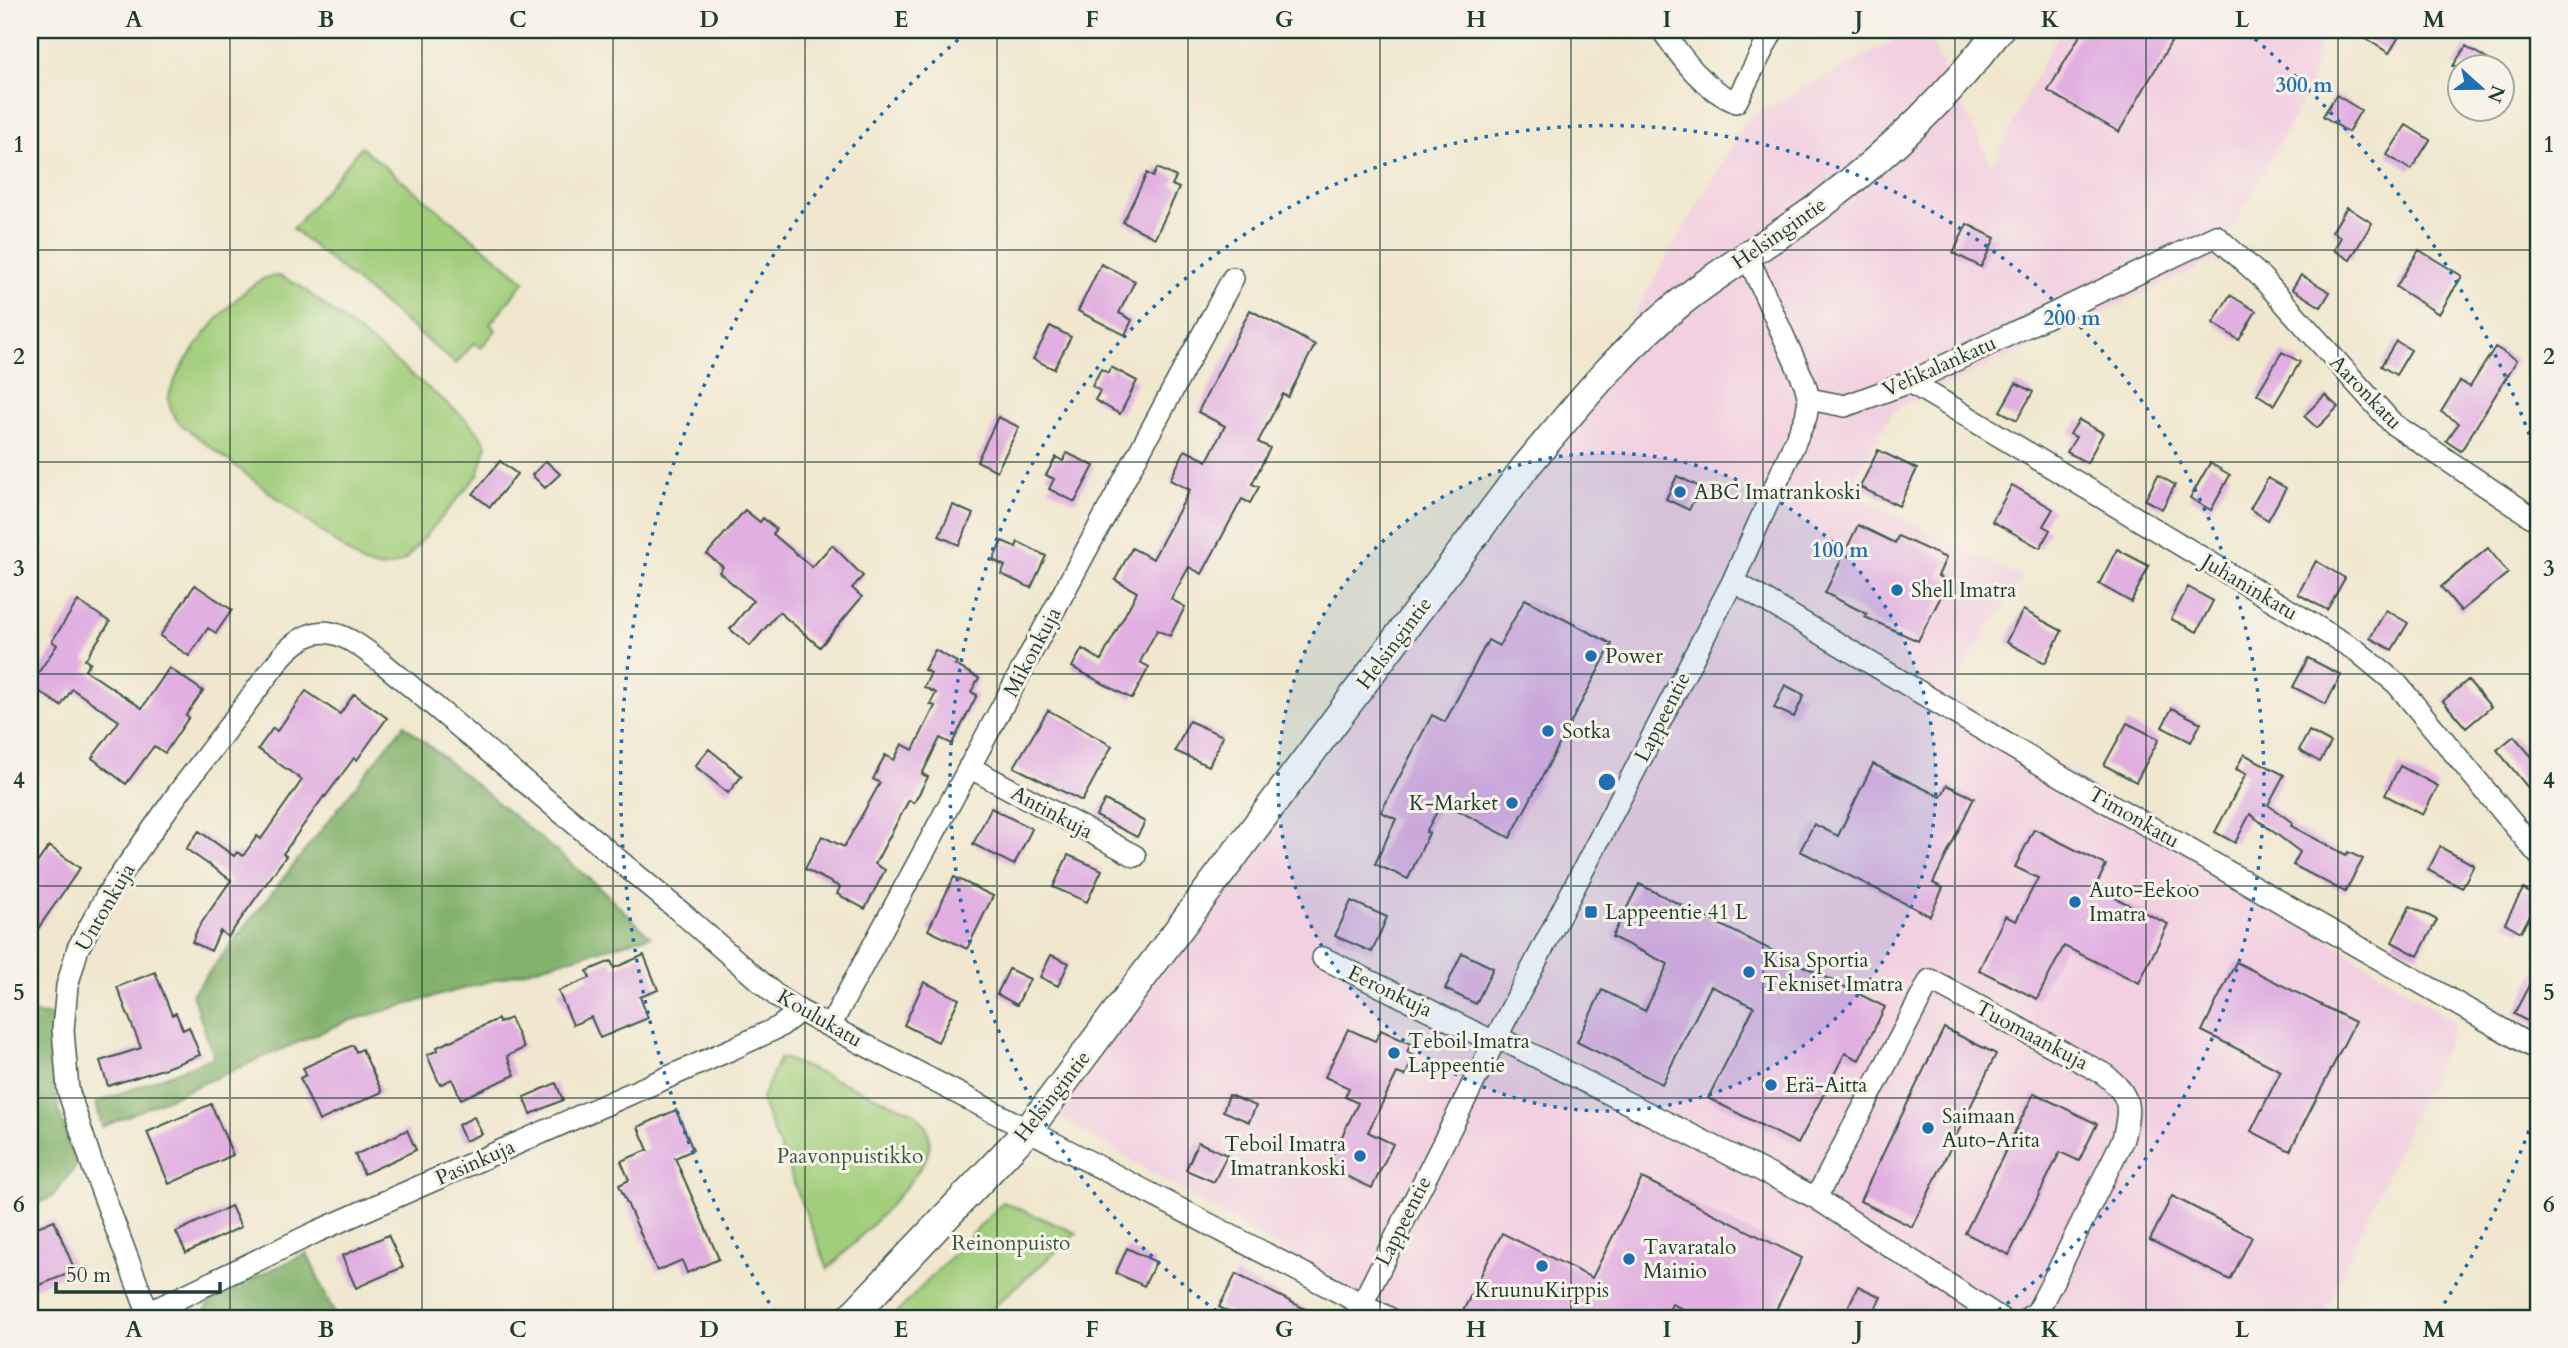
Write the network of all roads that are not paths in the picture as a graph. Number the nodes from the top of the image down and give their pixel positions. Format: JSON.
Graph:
{"nodes":[{"id":1,"x":1662,"y":30,"type":"edge"},
{"id":2,"x":1773,"y":30,"type":"edge"},
{"id":3,"x":1999,"y":30,"type":"edge"},
{"id":4,"x":2216,"y":236,"type":"joint"},
{"id":5,"x":1747,"y":255,"type":"junction"},
{"id":6,"x":1233,"y":278,"type":"dead end"},
{"id":7,"x":1910,"y":382,"type":"junction"},
{"id":8,"x":1810,"y":399,"type":"junction"},
{"id":9,"x":2538,"y":521,"type":"edge"},
{"id":10,"x":1733,"y":581,"type":"junction"},
{"id":11,"x":312,"y":632,"type":"joint"},
{"id":12,"x":969,"y":767,"type":"junction"},
{"id":13,"x":2538,"y":854,"type":"edge"},
{"id":14,"x":1135,"y":856,"type":"dead end"},
{"id":15,"x":1323,"y":958,"type":"dead end"},
{"id":16,"x":800,"y":1011,"type":"junction"},
{"id":17,"x":830,"y":1026,"type":"junction"},
{"id":18,"x":1495,"y":1039,"type":"junction"},
{"id":19,"x":2538,"y":1049,"type":"edge"},
{"id":20,"x":1028,"y":1130,"type":"junction"},
{"id":21,"x":1816,"y":1198,"type":"junction"},
{"id":22,"x":1359,"y":1311,"type":"edge"},
{"id":23,"x":148,"y":1313,"type":"joint"},
{"id":24,"x":850,"y":1318,"type":"edge"},
{"id":25,"x":1389,"y":1318,"type":"edge"},
{"id":26,"x":2000,"y":1318,"type":"edge"},
{"id":27,"x":2028,"y":1318,"type":"edge"}],
"edges":[{"from":1,"to":2,"type":"street"},
{"from":3,"to":5,"type":"main road","name":"Helsingintie"},
{"from":4,"to":7,"type":"street","name":"Vehkalankatu"},
{"from":4,"to":9,"type":"street","name":"Aaronkatu"},
{"from":5,"to":8,"type":"street"},
{"from":5,"to":20,"type":"main road","name":"Helsingintie"},
{"from":6,"to":12,"type":"street","name":"Mikonkuja"},
{"from":7,"to":8,"type":"street","name":"Vehkalankatu"},
{"from":7,"to":13,"type":"street","name":"Juhaninkatu"},
{"from":8,"to":10,"type":"street","name":"Lappeentie"},
{"from":10,"to":18,"type":"street","name":"Lappeentie"},
{"from":10,"to":19,"type":"street","name":"Timonkatu"},
{"from":11,"to":16,"type":"street","name":"Koulukatu"},
{"from":11,"to":23,"type":"street","name":"Untonkuja"},
{"from":12,"to":14,"type":"street","name":"Antinkuja"},
{"from":12,"to":17,"type":"street","name":"Mikonkuja"},
{"from":15,"to":18,"type":"street","name":"Eeronkuja"},
{"from":16,"to":17,"type":"street","name":"Koulukatu"},
{"from":16,"to":23,"type":"street","name":"Pasinkuja"},
{"from":17,"to":20,"type":"street","name":"Koulukatu"},
{"from":18,"to":21,"type":"street"},
{"from":18,"to":22,"type":"street","name":"Lappeentie"},
{"from":20,"to":22,"type":"street","name":"Koulukatu"},
{"from":20,"to":24,"type":"main road","name":"Helsingintie"},
{"from":21,"to":26,"type":"street"},
{"from":21,"to":27,"type":"street","name":"Tuomaankuja"},
{"from":22,"to":25,"type":"street","name":"Koulukatu"}]}
